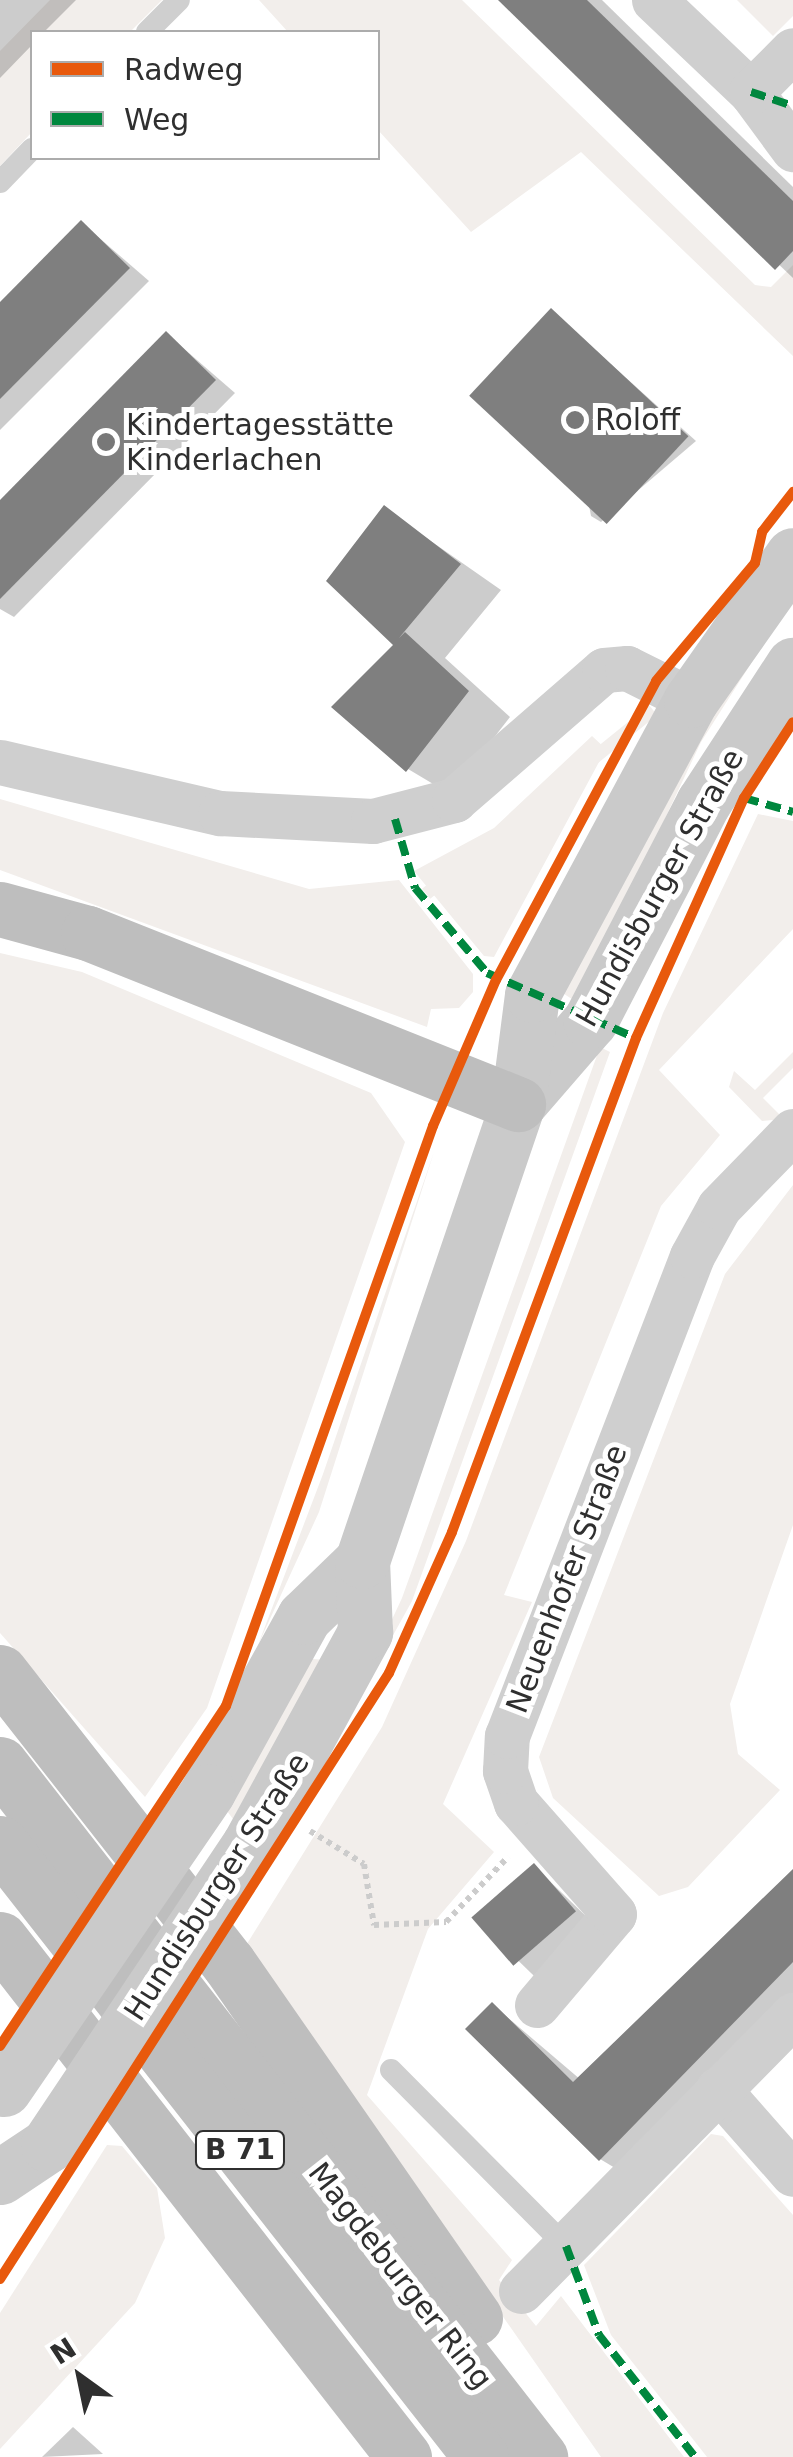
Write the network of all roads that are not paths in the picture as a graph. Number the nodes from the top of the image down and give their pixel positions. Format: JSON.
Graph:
{"nodes":[{"id":1,"x":179,"y":0,"type":"edge"},
{"id":2,"x":654,"y":0,"type":"edge"},
{"id":3,"x":149,"y":30,"type":"edge"},
{"id":4,"x":793,"y":50,"type":"edge"},
{"id":5,"x":751,"y":92,"type":"junction"},
{"id":6,"x":793,"y":149,"type":"edge"},
{"id":7,"x":30,"y":151,"type":"edge"},
{"id":8,"x":0,"y":182,"type":"edge"},
{"id":9,"x":793,"y":555,"type":"edge"},
{"id":10,"x":793,"y":664,"type":"edge"},
{"id":11,"x":691,"y":700,"type":"junction"},
{"id":12,"x":0,"y":762,"type":"edge"},
{"id":13,"x":0,"y":909,"type":"edge"},
{"id":14,"x":518,"y":1104,"type":"junction"},
{"id":15,"x":793,"y":1131,"type":"edge"},
{"id":16,"x":362,"y":1561,"type":"junction"},
{"id":17,"x":0,"y":1672,"type":"edge"},
{"id":18,"x":0,"y":1764,"type":"edge"},
{"id":19,"x":0,"y":1843,"type":"edge"},
{"id":20,"x":0,"y":1939,"type":"edge"},
{"id":21,"x":537,"y":2005,"type":"dead end"},
{"id":22,"x":793,"y":2015,"type":"edge"},
{"id":23,"x":390,"y":2070,"type":"dead end"},
{"id":24,"x":718,"y":2090,"type":"junction"},
{"id":25,"x":2,"y":2095,"type":"edge"},
{"id":26,"x":793,"y":2174,"type":"edge"},
{"id":27,"x":0,"y":2177,"type":"edge"},
{"id":28,"x":566,"y":2246,"type":"junction"},
{"id":29,"x":520,"y":2292,"type":"dead end"},
{"id":30,"x":478,"y":2376,"type":"junction"},
{"id":31,"x":404,"y":2457,"type":"edge"},
{"id":32,"x":481,"y":2457,"type":"edge"},
{"id":33,"x":540,"y":2457,"type":"edge"}],
"edges":[{"from":1,"to":3,"type":"lane"},
{"from":2,"to":5,"type":"street"},
{"from":4,"to":5,"type":"street"},
{"from":5,"to":6,"type":"street"},
{"from":7,"to":8,"type":"lane"},
{"from":9,"to":11,"type":"main road","name":"Hundisburger Straße"},
{"from":10,"to":14,"type":"main road","name":"Hundisburger Straße"},
{"from":11,"to":12,"type":"street"},
{"from":11,"to":14,"type":"main road","name":"Hundisburger Straße"},
{"from":13,"to":14,"type":"highway"},
{"from":14,"to":16,"type":"main road","name":"Hundisburger Straße"},
{"from":15,"to":21,"type":"street","name":"Neuenhofer Straße"},
{"from":16,"to":25,"type":"main road","name":"Hundisburger Straße","bridge":true},
{"from":16,"to":27,"type":"main road","name":"Hundisburger Straße","bridge":true},
{"from":17,"to":30,"type":"highway"},
{"from":18,"to":30,"type":"highway","name":"Magdeburger Ring","number":"B 71"},
{"from":19,"to":32,"type":"highway","name":"Magdeburger Ring","number":"B 71"},
{"from":20,"to":31,"type":"highway"},
{"from":22,"to":24,"type":"street"},
{"from":23,"to":28,"type":"lane"},
{"from":24,"to":26,"type":"street"},
{"from":24,"to":28,"type":"street"},
{"from":28,"to":29,"type":"street"},
{"from":30,"to":33,"type":"highway","name":"Magdeburger Ring","number":"B 71"}]}
